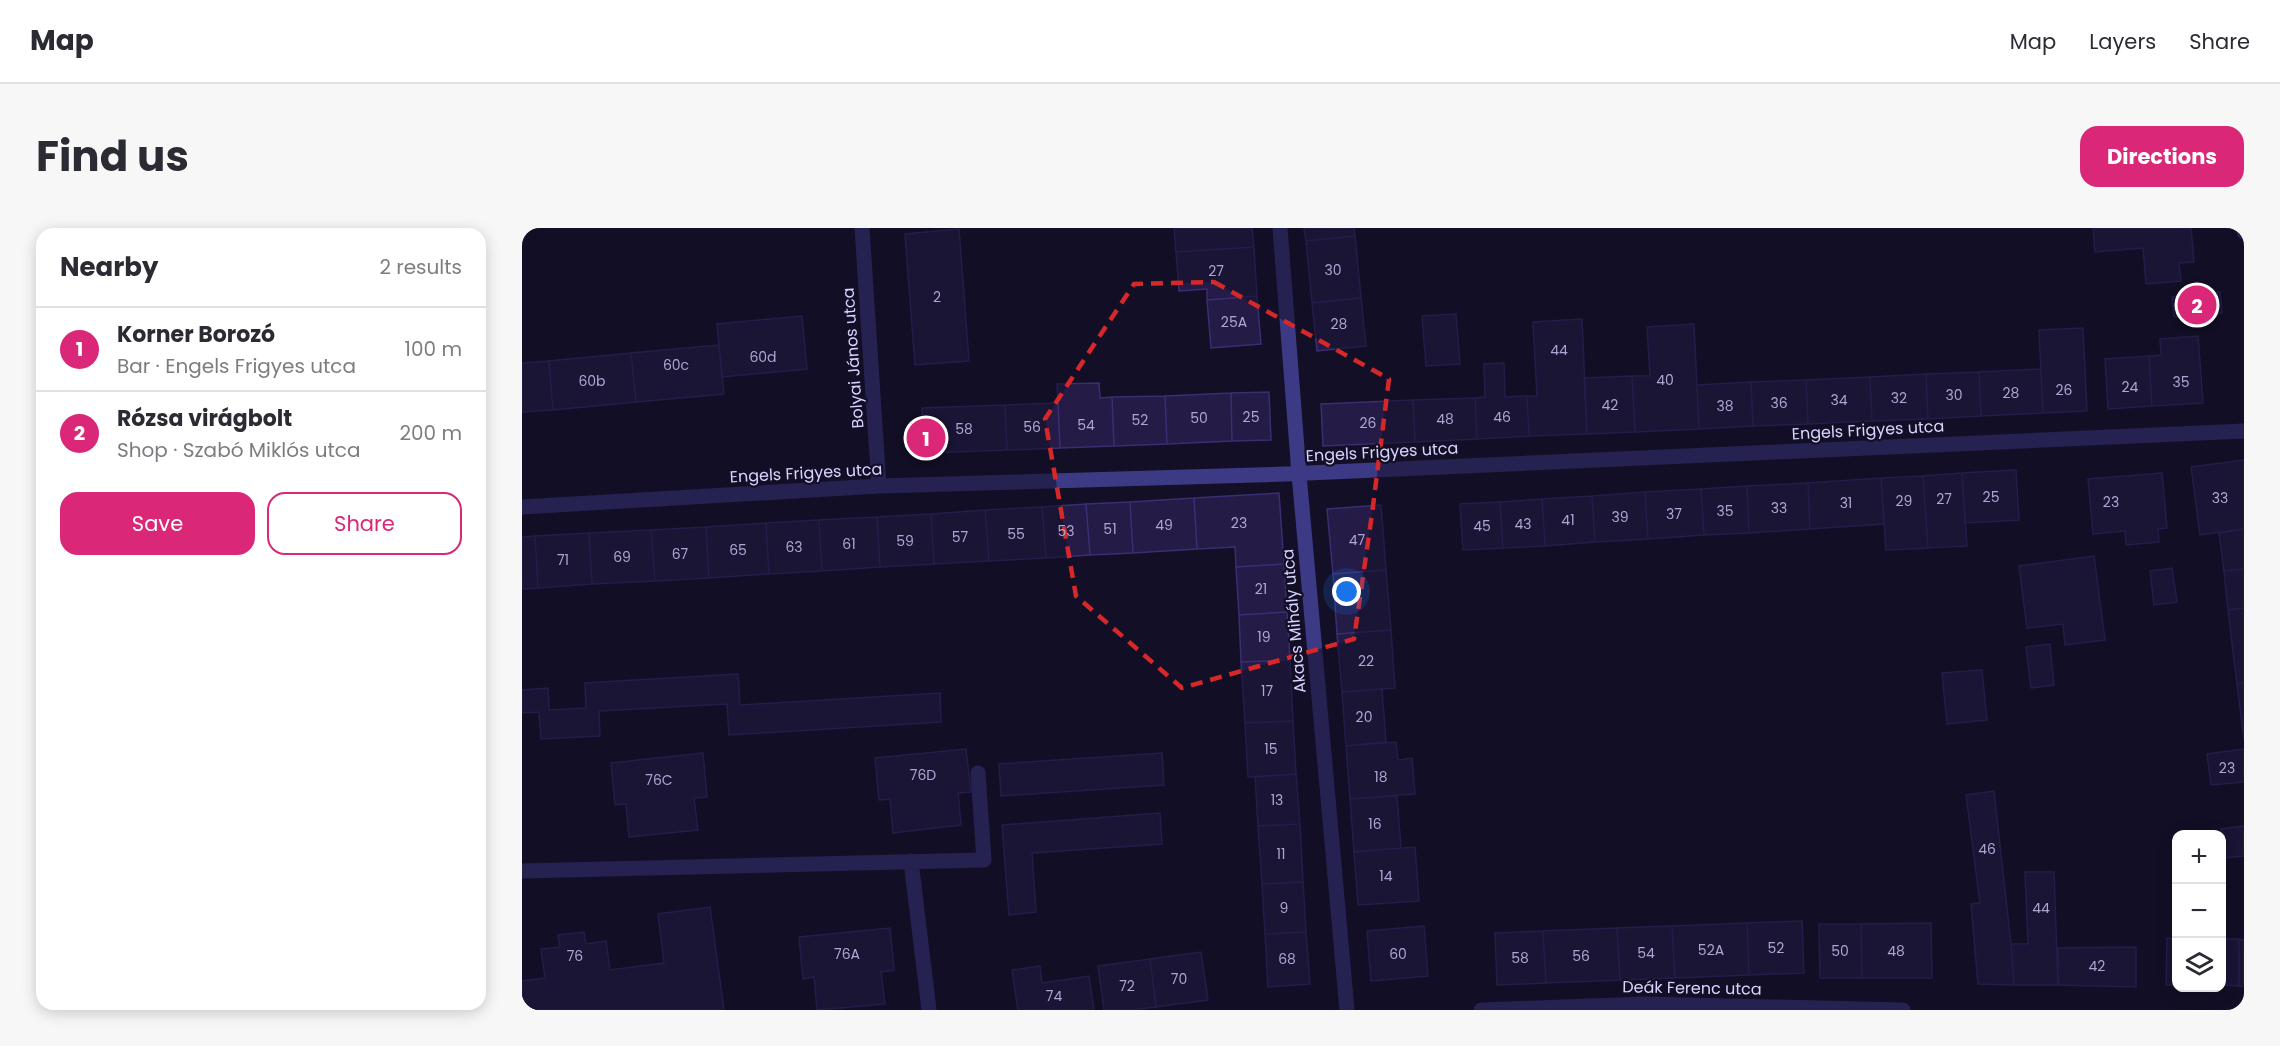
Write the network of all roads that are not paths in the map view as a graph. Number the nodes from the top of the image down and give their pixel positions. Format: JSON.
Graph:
{"nodes":[{"id":1,"x":862,"y":228,"type":"edge"},
{"id":2,"x":1280,"y":228,"type":"edge"},
{"id":3,"x":2243,"y":228,"type":"edge"},
{"id":4,"x":2244,"y":232,"type":"edge"},
{"id":5,"x":2244,"y":431,"type":"edge"},
{"id":6,"x":1299,"y":474,"type":"junction"},
{"id":7,"x":879,"y":486,"type":"junction"},
{"id":8,"x":522,"y":507,"type":"edge"},
{"id":9,"x":978,"y":773,"type":"dead end"},
{"id":10,"x":911,"y":861,"type":"junction"},
{"id":11,"x":522,"y":871,"type":"edge"},
{"id":12,"x":929,"y":1010,"type":"edge"},
{"id":13,"x":1347,"y":1010,"type":"edge"},
{"id":14,"x":1481,"y":1010,"type":"edge"},
{"id":15,"x":1903,"y":1010,"type":"edge"}],
"edges":[{"from":1,"to":7,"type":"street","name":"Bolyai János utca"},
{"from":2,"to":6,"type":"street","name":"Akacs Mihály utca"},
{"from":3,"to":4,"type":"street"},
{"from":5,"to":6,"type":"street","name":"Engels Frigyes utca"},
{"from":6,"to":7,"type":"street","name":"Engels Frigyes utca"},
{"from":6,"to":13,"type":"street","name":"Akacs Mihály utca"},
{"from":7,"to":8,"type":"street","name":"Engels Frigyes utca"},
{"from":9,"to":10,"type":"street"},
{"from":10,"to":11,"type":"street"},
{"from":10,"to":12,"type":"street"},
{"from":14,"to":15,"type":"street","name":"Deák Ferenc utca"}]}
